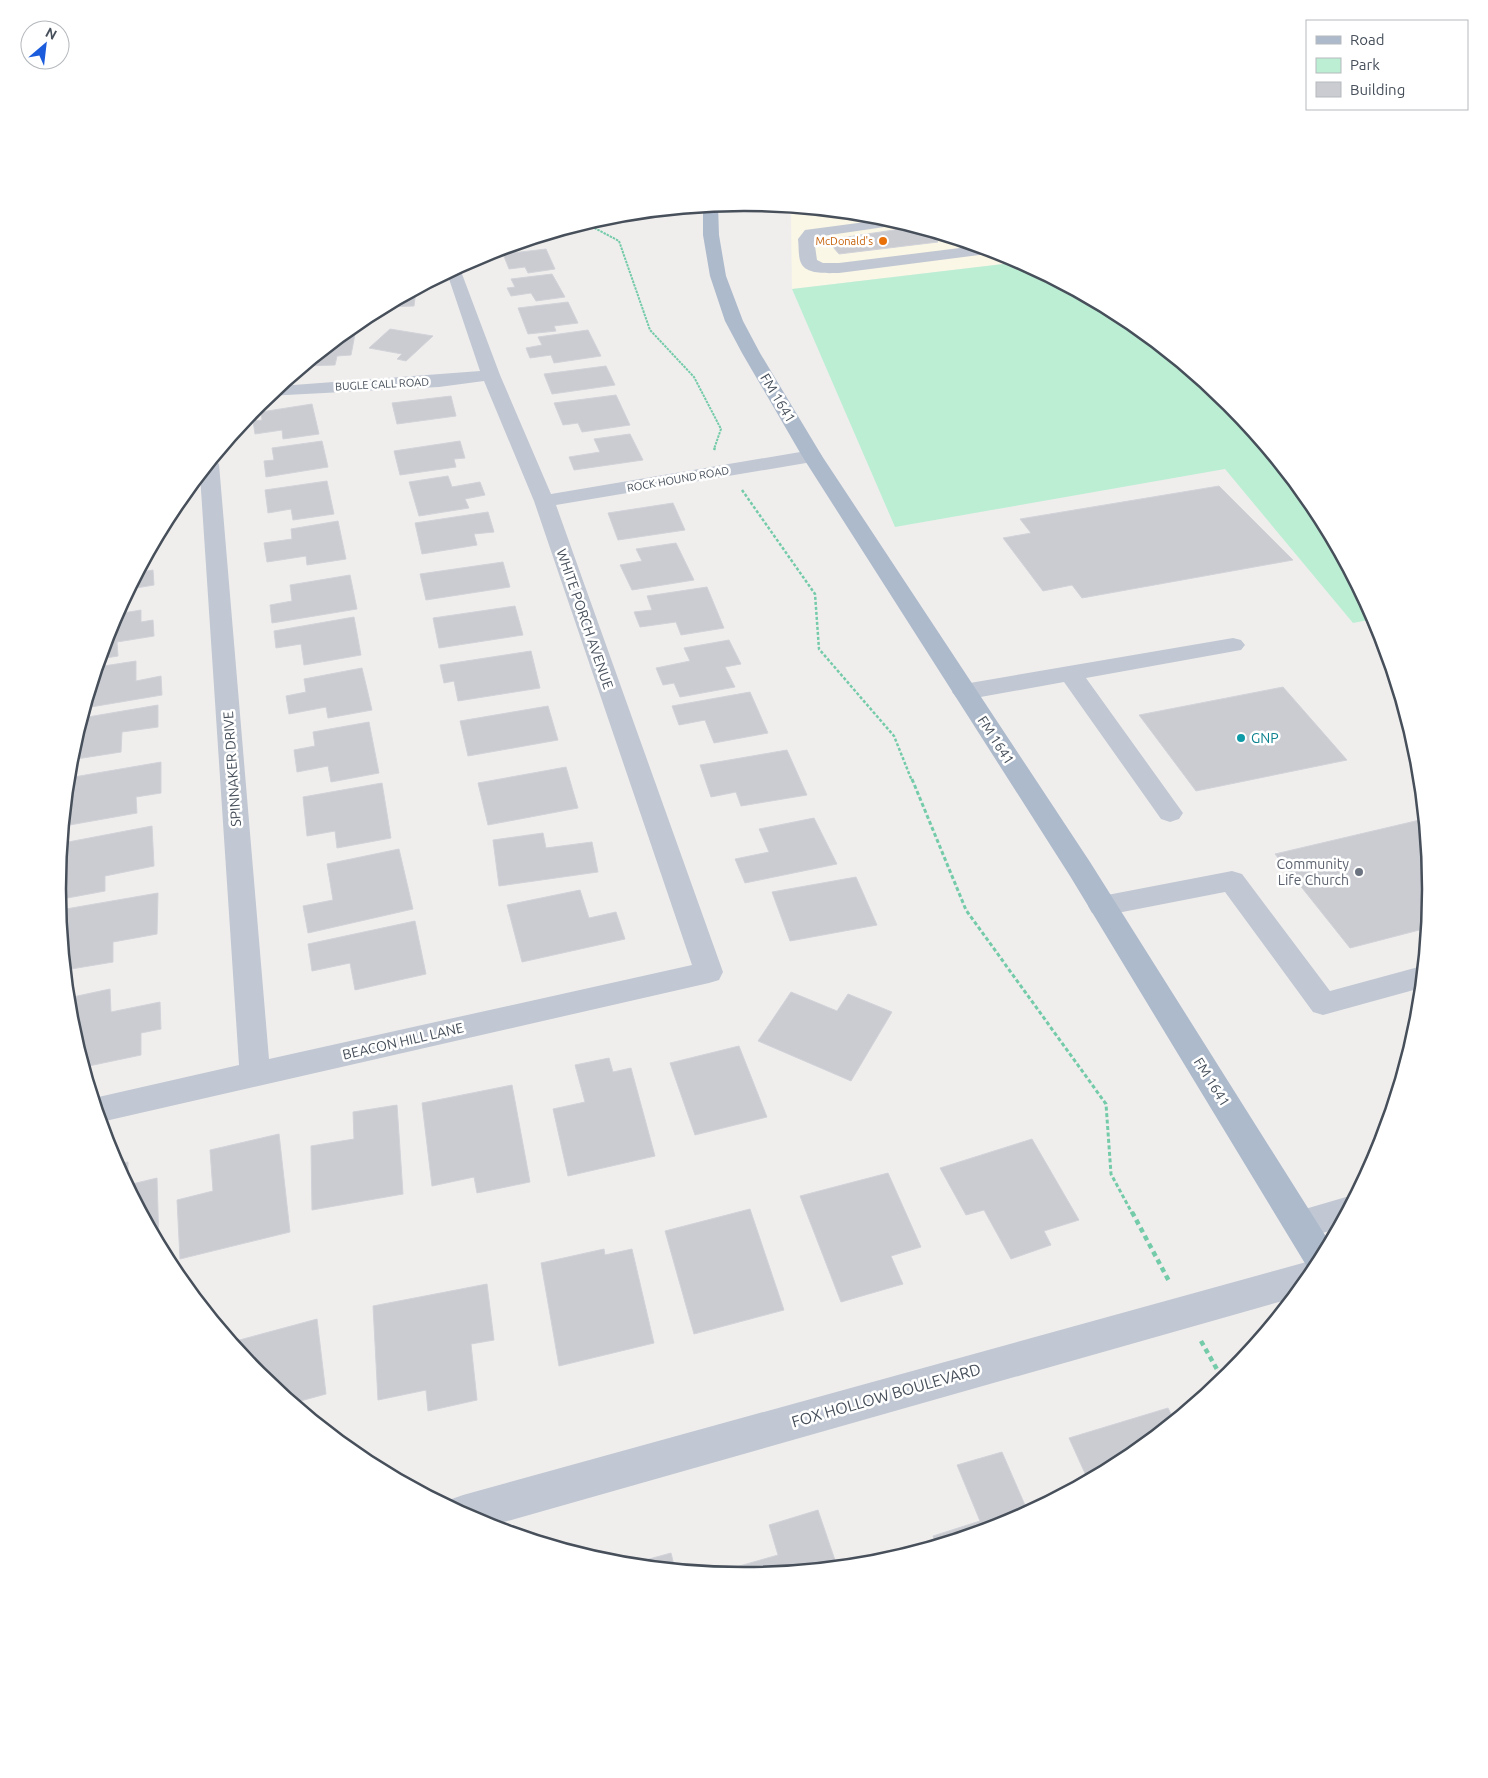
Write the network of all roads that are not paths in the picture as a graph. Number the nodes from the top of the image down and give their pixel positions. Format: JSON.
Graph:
{"nodes":[{"id":1,"x":711,"y":213,"type":"edge"},
{"id":2,"x":869,"y":223,"type":"edge"},
{"id":3,"x":941,"y":241,"type":"edge"},
{"id":4,"x":965,"y":248,"type":"edge"},
{"id":5,"x":927,"y":257,"type":"junction"},
{"id":6,"x":456,"y":276,"type":"edge"},
{"id":7,"x":491,"y":375,"type":"junction"},
{"id":8,"x":284,"y":391,"type":"edge"},
{"id":9,"x":812,"y":456,"type":"junction"},
{"id":10,"x":210,"y":472,"type":"edge"},
{"id":11,"x":544,"y":501,"type":"junction"},
{"id":12,"x":1233,"y":645,"type":"dead end"},
{"id":13,"x":1070,"y":673,"type":"junction"},
{"id":14,"x":964,"y":692,"type":"junction"},
{"id":15,"x":1170,"y":814,"type":"dead end"},
{"id":16,"x":1102,"y":906,"type":"junction"},
{"id":17,"x":709,"y":972,"type":"joint"},
{"id":18,"x":1416,"y":980,"type":"edge"},
{"id":19,"x":255,"y":1075,"type":"junction"},
{"id":20,"x":103,"y":1109,"type":"edge"},
{"id":21,"x":1339,"y":1214,"type":"edge"},
{"id":22,"x":1300,"y":1224,"type":"junction"},
{"id":23,"x":1317,"y":1252,"type":"edge"},
{"id":24,"x":1298,"y":1280,"type":"edge"},
{"id":25,"x":475,"y":1511,"type":"edge"}],
"edges":[{"from":1,"to":9,"type":"main road","name":"FM 1641","number":"FM 1641"},
{"from":2,"to":5,"type":"street"},
{"from":3,"to":5,"type":"street"},
{"from":4,"to":5,"type":"street"},
{"from":6,"to":7,"type":"street","name":"WHITE PORCH AVENUE"},
{"from":7,"to":8,"type":"street","name":"BUGLE CALL ROAD"},
{"from":7,"to":11,"type":"street","name":"WHITE PORCH AVENUE"},
{"from":9,"to":11,"type":"street","name":"ROCK HOUND ROAD"},
{"from":9,"to":14,"type":"main road","name":"FM 1641","number":"FM 1641"},
{"from":10,"to":19,"type":"street","name":"SPINNAKER DRIVE"},
{"from":11,"to":17,"type":"street","name":"WHITE PORCH AVENUE"},
{"from":12,"to":13,"type":"street"},
{"from":13,"to":14,"type":"street"},
{"from":13,"to":15,"type":"street"},
{"from":14,"to":16,"type":"main road","name":"FM 1641","number":"FM 1641"},
{"from":16,"to":18,"type":"street"},
{"from":16,"to":22,"type":"main road","name":"FM 1641","number":"FM 1641"},
{"from":17,"to":19,"type":"street","name":"BEACON HILL LANE"},
{"from":19,"to":20,"type":"street","name":"BEACON HILL LANE"},
{"from":21,"to":22,"type":"street"},
{"from":22,"to":23,"type":"main road","name":"FM 1641","number":"FM 1641"},
{"from":24,"to":25,"type":"street","name":"FOX HOLLOW BOULEVARD"}]}
